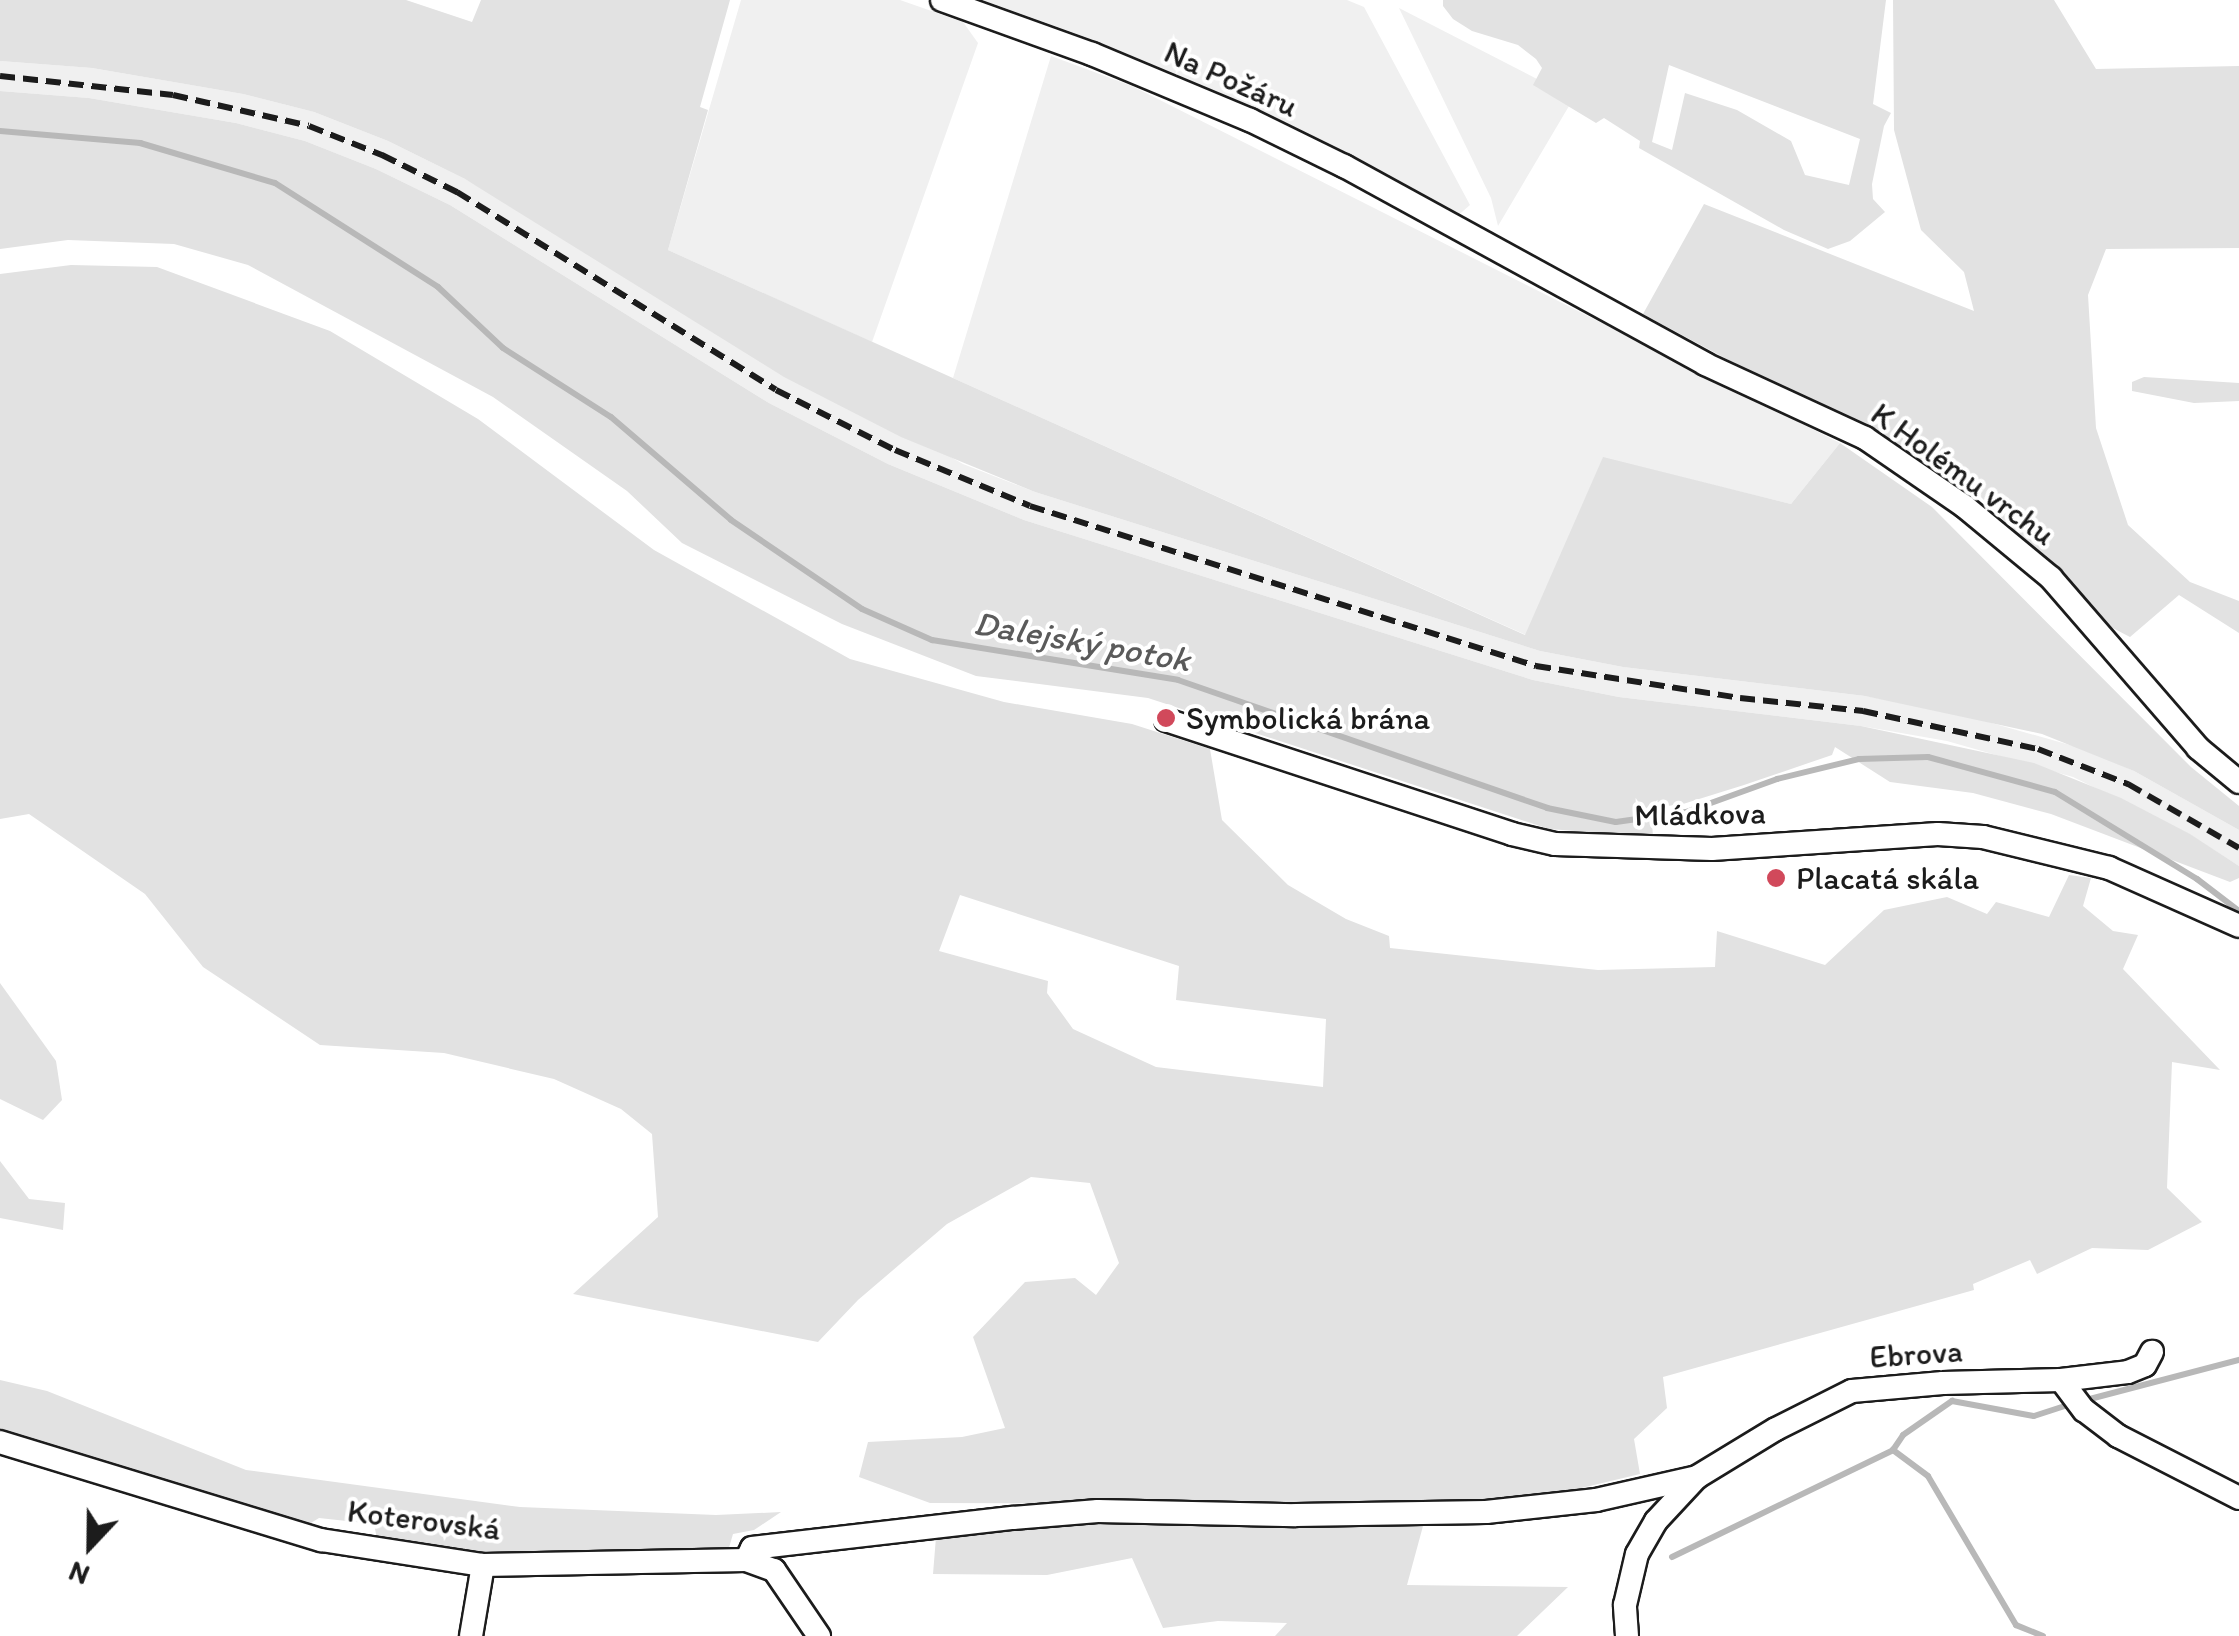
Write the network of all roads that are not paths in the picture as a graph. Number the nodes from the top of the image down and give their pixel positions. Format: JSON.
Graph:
{"nodes":[{"id":1,"x":942,"y":0,"type":"edge"},
{"id":2,"x":1483,"y":242,"type":"joint"},
{"id":3,"x":1166,"y":720,"type":"dead end"},
{"id":4,"x":2239,"y":782,"type":"edge"},
{"id":5,"x":2239,"y":926,"type":"edge"},
{"id":6,"x":2152,"y":1352,"type":"dead end"},
{"id":7,"x":2071,"y":1394,"type":"junction"},
{"id":8,"x":0,"y":1442,"type":"edge"},
{"id":9,"x":1697,"y":1476,"type":"junction"},
{"id":10,"x":2239,"y":1498,"type":"edge"},
{"id":11,"x":746,"y":1560,"type":"junction"},
{"id":12,"x":483,"y":1564,"type":"junction"},
{"id":13,"x":471,"y":1636,"type":"edge"},
{"id":14,"x":818,"y":1636,"type":"edge"},
{"id":15,"x":1627,"y":1636,"type":"edge"}],
"edges":[{"from":1,"to":2,"type":"street","name":"Na Požáru"},
{"from":2,"to":4,"type":"street","name":"K Holému vrchu"},
{"from":3,"to":5,"type":"street","name":"Mládkova"},
{"from":6,"to":7,"type":"street","name":"Ebrova"},
{"from":7,"to":9,"type":"street","name":"Ebrova"},
{"from":7,"to":10,"type":"street"},
{"from":8,"to":12,"type":"street","name":"Koterovská"},
{"from":9,"to":11,"type":"street"},
{"from":9,"to":15,"type":"street"},
{"from":11,"to":12,"type":"street","name":"Koterovská"},
{"from":11,"to":14,"type":"street"},
{"from":12,"to":13,"type":"street"}]}
